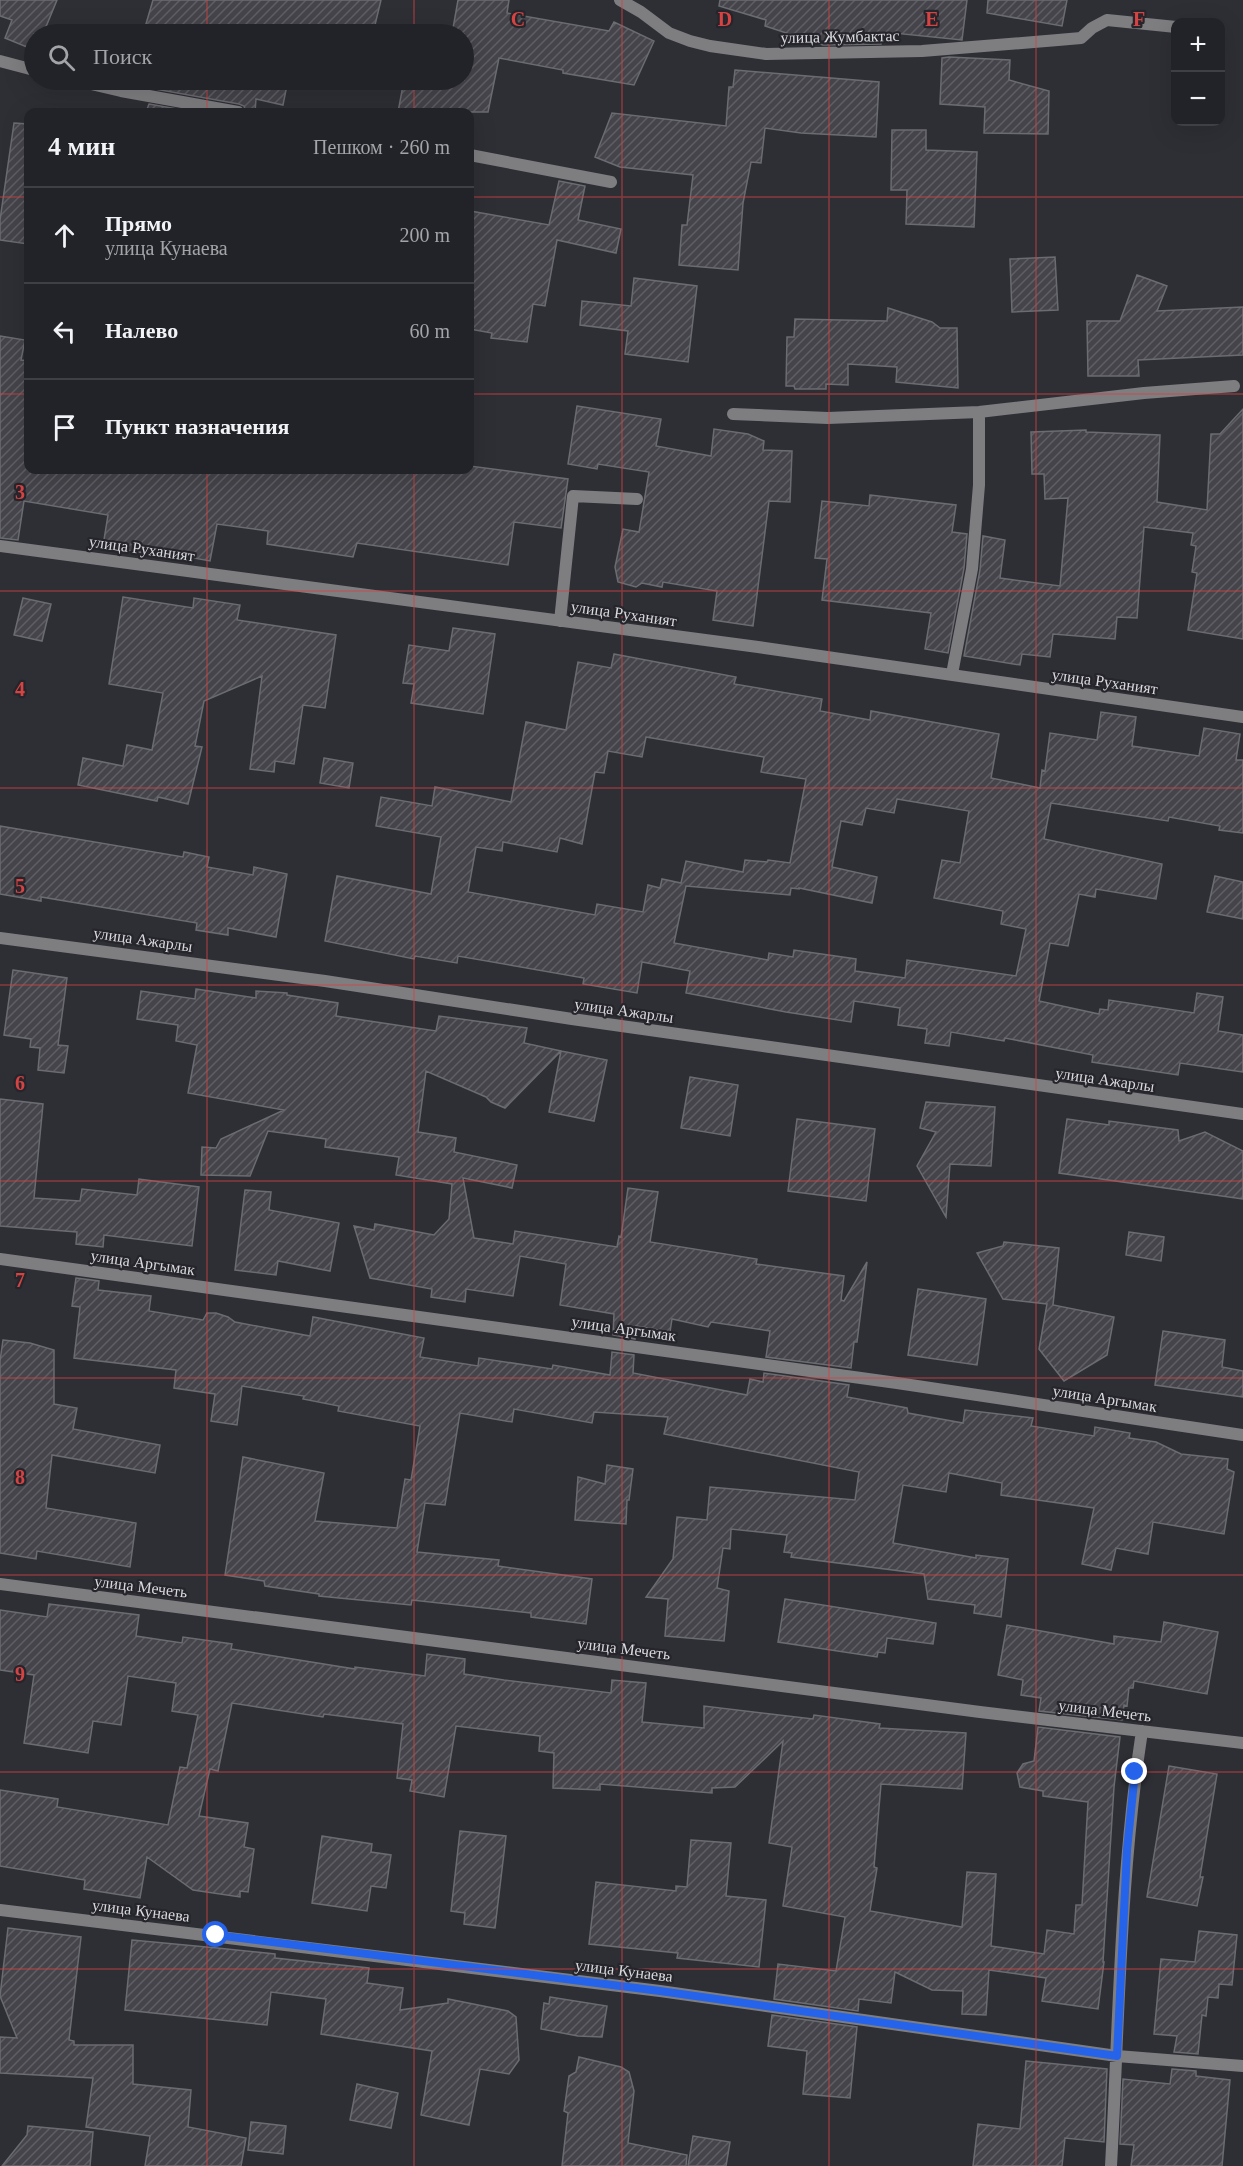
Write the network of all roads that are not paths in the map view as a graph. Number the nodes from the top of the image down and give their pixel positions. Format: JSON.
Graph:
{"nodes":[{"id":1,"x":620,"y":0,"type":"edge"},
{"id":2,"x":1171,"y":26,"type":"edge"},
{"id":3,"x":0,"y":61,"type":"edge"},
{"id":4,"x":24,"y":67,"type":"edge"},
{"id":5,"x":117,"y":90,"type":"edge"},
{"id":6,"x":215,"y":108,"type":"edge"},
{"id":7,"x":474,"y":156,"type":"edge"},
{"id":8,"x":611,"y":182,"type":"dead end"},
{"id":9,"x":1234,"y":386,"type":"dead end"},
{"id":10,"x":979,"y":412,"type":"junction"},
{"id":11,"x":733,"y":414,"type":"dead end"},
{"id":12,"x":637,"y":499,"type":"dead end"},
{"id":13,"x":0,"y":546,"type":"edge"},
{"id":14,"x":560,"y":621,"type":"junction"},
{"id":15,"x":952,"y":674,"type":"junction"},
{"id":16,"x":1243,"y":717,"type":"edge"},
{"id":17,"x":0,"y":938,"type":"edge"},
{"id":18,"x":1243,"y":1114,"type":"edge"},
{"id":19,"x":0,"y":1259,"type":"edge"},
{"id":20,"x":1243,"y":1435,"type":"edge"},
{"id":21,"x":0,"y":1584,"type":"edge"},
{"id":22,"x":1142,"y":1731,"type":"junction"},
{"id":23,"x":1243,"y":1743,"type":"edge"},
{"id":24,"x":0,"y":1910,"type":"edge"},
{"id":25,"x":1117,"y":2056,"type":"junction"},
{"id":26,"x":1243,"y":2066,"type":"edge"},
{"id":27,"x":1111,"y":2166,"type":"edge"}],
"edges":[{"from":1,"to":2,"type":"street","name":"улица Жумбактас"},
{"from":3,"to":4,"type":"street"},
{"from":5,"to":6,"type":"street"},
{"from":7,"to":8,"type":"street"},
{"from":9,"to":10,"type":"street"},
{"from":10,"to":11,"type":"street"},
{"from":10,"to":15,"type":"street"},
{"from":12,"to":14,"type":"street"},
{"from":13,"to":14,"type":"street","name":"улица Руханият"},
{"from":14,"to":15,"type":"street","name":"улица Руханият"},
{"from":15,"to":16,"type":"street","name":"улица Руханият"},
{"from":17,"to":18,"type":"street","name":"улица Ажарлы"},
{"from":19,"to":20,"type":"street","name":"улица Аргымак"},
{"from":21,"to":22,"type":"street","name":"улица Мечеть"},
{"from":22,"to":23,"type":"street","name":"улица Мечеть"},
{"from":22,"to":25,"type":"street"},
{"from":24,"to":25,"type":"street","name":"улица Кунаева"},
{"from":25,"to":26,"type":"street","name":"улица Кунаева"},
{"from":25,"to":27,"type":"street"}]}
